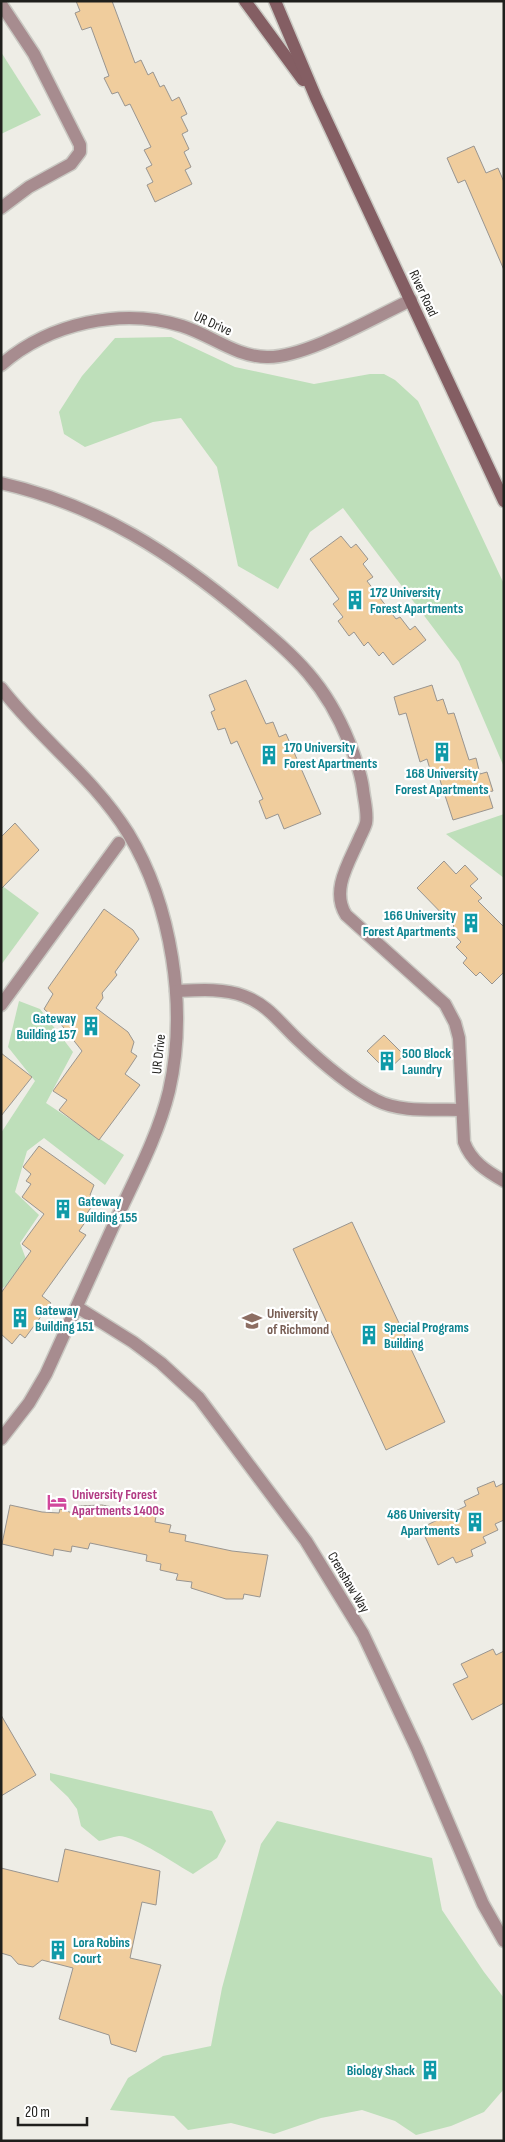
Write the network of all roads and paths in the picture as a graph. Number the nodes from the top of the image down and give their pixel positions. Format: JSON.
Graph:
{"nodes":[{"id":1,"x":245,"y":1,"type":"edge"},
{"id":2,"x":275,"y":1,"type":"edge"},
{"id":3,"x":1,"y":4,"type":"edge"},
{"id":4,"x":316,"y":98,"type":"junction"},
{"id":5,"x":1,"y":208,"type":"edge"},
{"id":6,"x":410,"y":300,"type":"junction"},
{"id":7,"x":3,"y":359,"type":"edge"},
{"id":8,"x":1,"y":483,"type":"edge"},
{"id":9,"x":504,"y":501,"type":"edge"},
{"id":10,"x":1,"y":688,"type":"edge"},
{"id":11,"x":119,"y":843,"type":"dead end"},
{"id":12,"x":176,"y":991,"type":"junction"},
{"id":13,"x":1,"y":1005,"type":"edge"},
{"id":14,"x":462,"y":1110,"type":"junction"},
{"id":15,"x":504,"y":1181,"type":"edge"},
{"id":16,"x":76,"y":1308,"type":"junction"},
{"id":17,"x":1,"y":1439,"type":"edge"},
{"id":18,"x":504,"y":1941,"type":"edge"}],
"edges":[{"from":1,"to":4,"type":"main road","name":"River Road"},
{"from":2,"to":4,"type":"main road","name":"River Road"},
{"from":3,"to":5,"type":"street"},
{"from":4,"to":6,"type":"main road","name":"River Road"},
{"from":6,"to":7,"type":"street","name":"UR Drive"},
{"from":6,"to":9,"type":"main road","name":"River Road"},
{"from":8,"to":14,"type":"street"},
{"from":10,"to":12,"type":"street","name":"UR Drive"},
{"from":11,"to":13,"type":"street"},
{"from":12,"to":14,"type":"street"},
{"from":12,"to":16,"type":"street","name":"UR Drive"},
{"from":14,"to":15,"type":"street"},
{"from":16,"to":17,"type":"street","name":"UR Drive"},
{"from":16,"to":18,"type":"street","name":"Crenshaw Way"}]}
